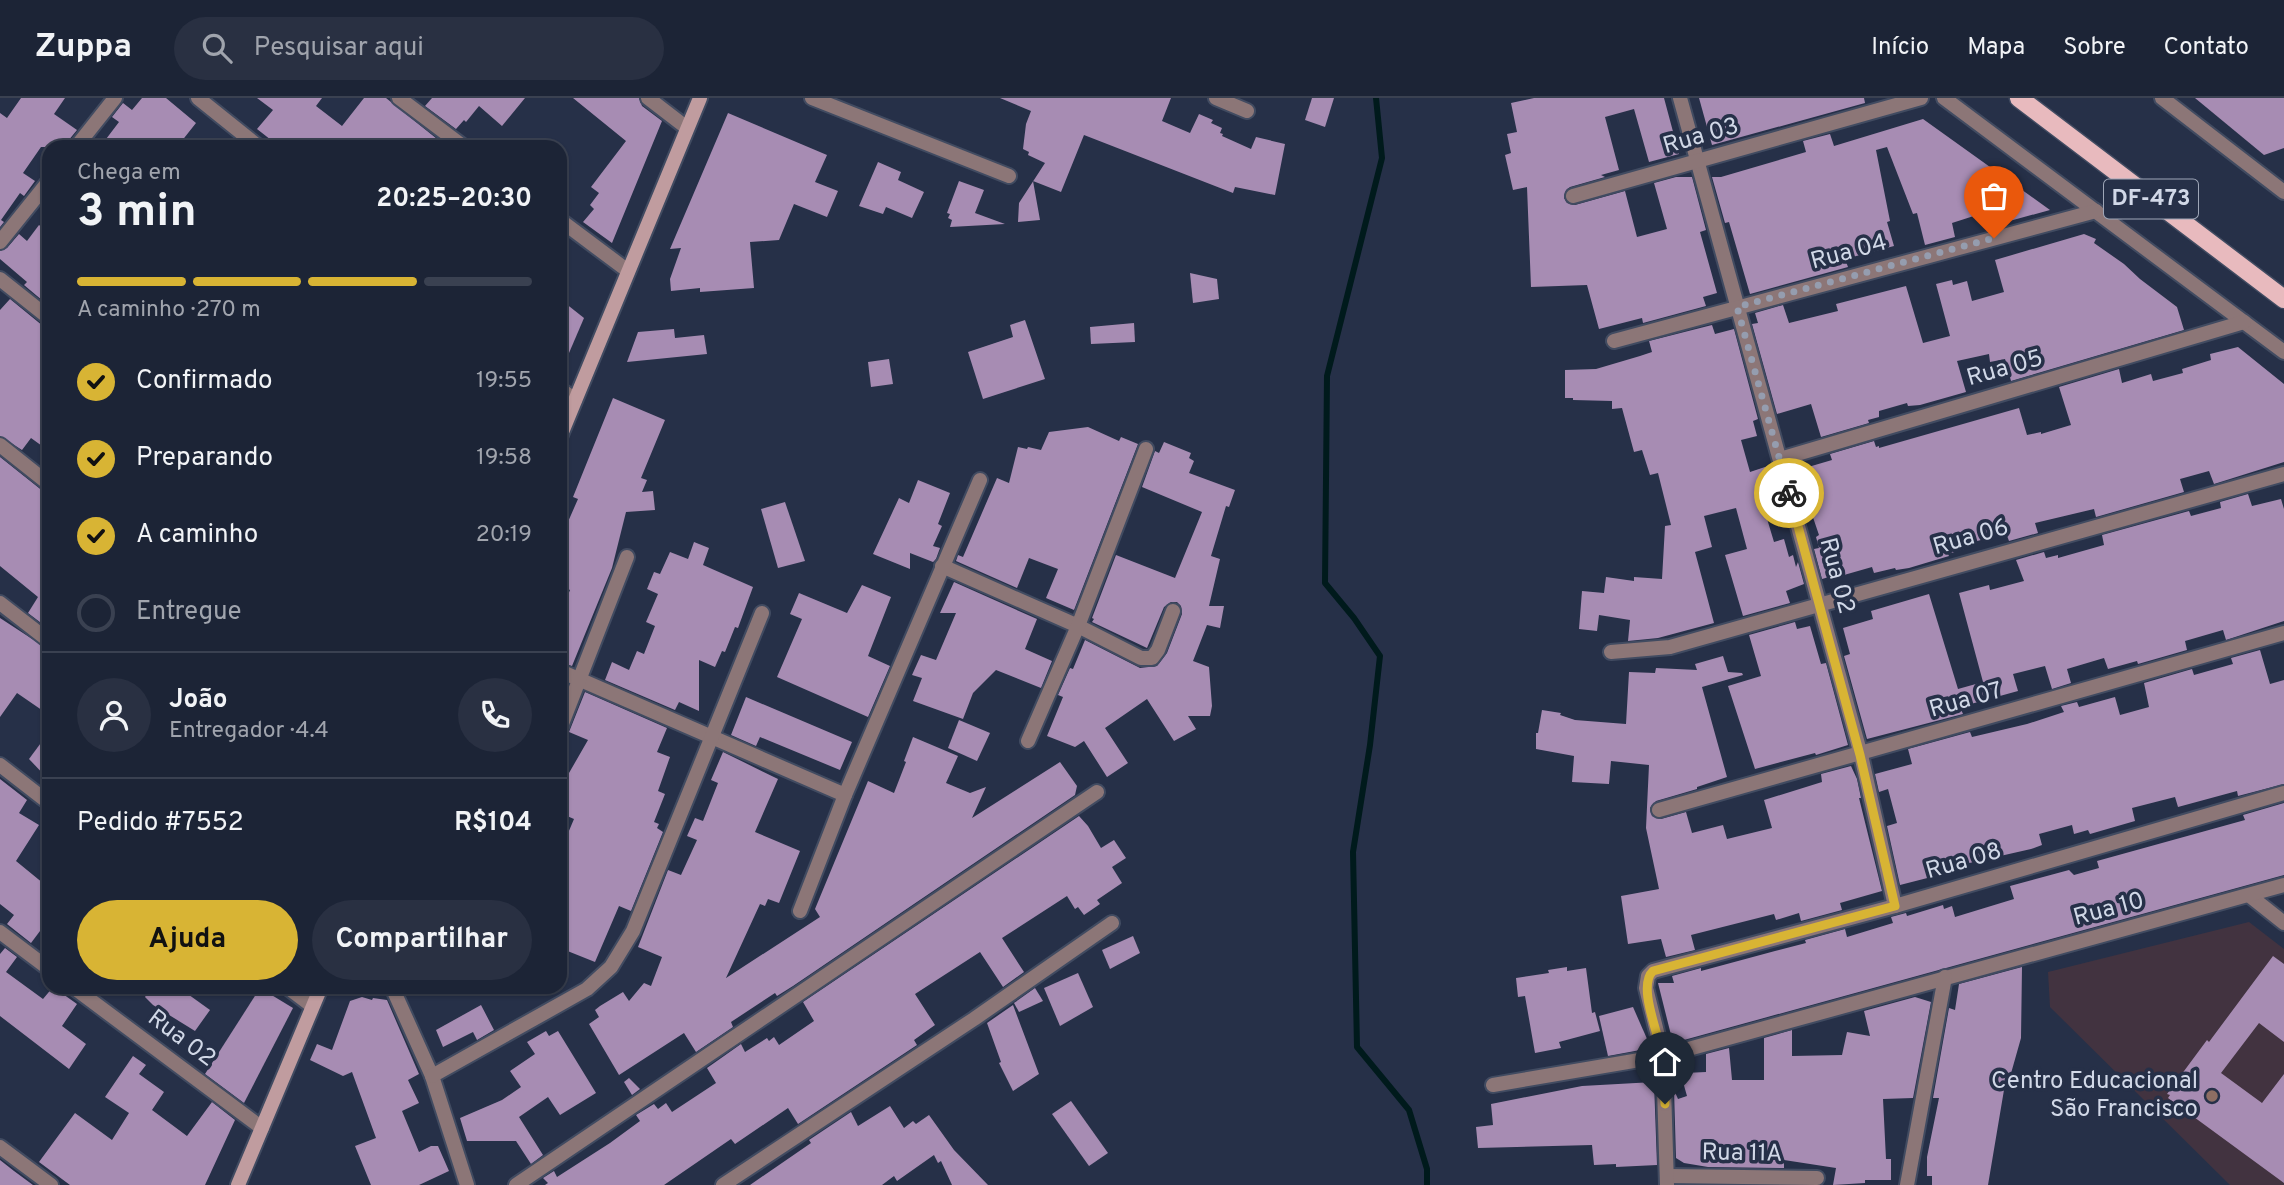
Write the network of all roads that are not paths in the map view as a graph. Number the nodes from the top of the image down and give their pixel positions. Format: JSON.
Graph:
{"nodes":[{"id":1,"x":115,"y":98,"type":"edge"},
{"id":2,"x":198,"y":98,"type":"edge"},
{"id":3,"x":399,"y":98,"type":"edge"},
{"id":4,"x":648,"y":98,"type":"edge"},
{"id":5,"x":699,"y":98,"type":"edge"},
{"id":6,"x":812,"y":98,"type":"edge"},
{"id":7,"x":1216,"y":98,"type":"edge"},
{"id":8,"x":1680,"y":98,"type":"edge"},
{"id":9,"x":1921,"y":98,"type":"edge"},
{"id":10,"x":1944,"y":98,"type":"edge"},
{"id":11,"x":2019,"y":98,"type":"edge"},
{"id":12,"x":2162,"y":98,"type":"edge"},
{"id":13,"x":1247,"y":111,"type":"dead end"},
{"id":14,"x":687,"y":128,"type":"junction"},
{"id":15,"x":82,"y":140,"type":"edge"},
{"id":16,"x":250,"y":140,"type":"edge"},
{"id":17,"x":455,"y":140,"type":"edge"},
{"id":18,"x":1697,"y":162,"type":"junction"},
{"id":19,"x":1009,"y":176,"type":"dead end"},
{"id":20,"x":42,"y":190,"type":"edge"},
{"id":21,"x":2284,"y":192,"type":"edge"},
{"id":22,"x":1573,"y":195,"type":"dead end"},
{"id":23,"x":2096,"y":211,"type":"junction"},
{"id":24,"x":567,"y":225,"type":"edge"},
{"id":25,"x":0,"y":242,"type":"edge"},
{"id":26,"x":628,"y":271,"type":"junction"},
{"id":27,"x":0,"y":279,"type":"edge"},
{"id":28,"x":2284,"y":299,"type":"edge"},
{"id":29,"x":1737,"y":307,"type":"junction"},
{"id":30,"x":42,"y":312,"type":"edge"},
{"id":31,"x":2244,"y":322,"type":"junction"},
{"id":32,"x":1614,"y":341,"type":"dead end"},
{"id":33,"x":2284,"y":352,"type":"edge"},
{"id":34,"x":567,"y":394,"type":"edge"},
{"id":35,"x":575,"y":400,"type":"junction"},
{"id":36,"x":567,"y":420,"type":"edge"},
{"id":37,"x":0,"y":445,"type":"edge"},
{"id":38,"x":1146,"y":449,"type":"dead end"},
{"id":39,"x":1780,"y":459,"type":"junction"},
{"id":40,"x":2284,"y":474,"type":"edge"},
{"id":41,"x":42,"y":478,"type":"edge"},
{"id":42,"x":979,"y":480,"type":"dead end"},
{"id":43,"x":627,"y":557,"type":"dead end"},
{"id":44,"x":942,"y":566,"type":"junction"},
{"id":45,"x":0,"y":603,"type":"edge"},
{"id":46,"x":1820,"y":604,"type":"junction"},
{"id":47,"x":1174,"y":611,"type":"dead end"},
{"id":48,"x":762,"y":613,"type":"dead end"},
{"id":49,"x":1078,"y":626,"type":"junction"},
{"id":50,"x":2284,"y":634,"type":"edge"},
{"id":51,"x":42,"y":636,"type":"edge"},
{"id":52,"x":1611,"y":652,"type":"dead end"},
{"id":53,"x":567,"y":674,"type":"edge"},
{"id":54,"x":580,"y":679,"type":"junction"},
{"id":55,"x":567,"y":712,"type":"edge"},
{"id":56,"x":712,"y":739,"type":"junction"},
{"id":57,"x":1028,"y":741,"type":"dead end"},
{"id":58,"x":1860,"y":755,"type":"junction"},
{"id":59,"x":0,"y":765,"type":"edge"},
{"id":60,"x":1097,"y":792,"type":"dead end"},
{"id":61,"x":2284,"y":793,"type":"edge"},
{"id":62,"x":845,"y":795,"type":"junction"},
{"id":63,"x":42,"y":798,"type":"edge"},
{"id":64,"x":1659,"y":810,"type":"dead end"},
{"id":65,"x":2284,"y":885,"type":"edge"},
{"id":66,"x":2250,"y":896,"type":"junction"},
{"id":67,"x":1895,"y":906,"type":"junction"},
{"id":68,"x":800,"y":911,"type":"dead end"},
{"id":69,"x":1112,"y":923,"type":"dead end"},
{"id":70,"x":2284,"y":923,"type":"edge"},
{"id":71,"x":0,"y":932,"type":"edge"},
{"id":72,"x":42,"y":964,"type":"edge"},
{"id":73,"x":1945,"y":977,"type":"junction"},
{"id":74,"x":82,"y":994,"type":"edge"},
{"id":75,"x":296,"y":994,"type":"edge"},
{"id":76,"x":318,"y":994,"type":"edge"},
{"id":77,"x":395,"y":994,"type":"edge"},
{"id":78,"x":312,"y":1006,"type":"junction"},
{"id":79,"x":1663,"y":1056,"type":"junction"},
{"id":80,"x":432,"y":1076,"type":"junction"},
{"id":81,"x":1493,"y":1085,"type":"dead end"},
{"id":82,"x":262,"y":1128,"type":"junction"},
{"id":83,"x":0,"y":1147,"type":"edge"},
{"id":84,"x":1817,"y":1178,"type":"dead end"},
{"id":85,"x":1667,"y":1181,"type":"edge"},
{"id":86,"x":51,"y":1185,"type":"edge"},
{"id":87,"x":238,"y":1185,"type":"edge"},
{"id":88,"x":467,"y":1185,"type":"edge"},
{"id":89,"x":516,"y":1185,"type":"edge"},
{"id":90,"x":723,"y":1185,"type":"edge"},
{"id":91,"x":1907,"y":1185,"type":"edge"}],
"edges":[{"from":1,"to":15,"type":"street"},
{"from":2,"to":16,"type":"street"},
{"from":3,"to":17,"type":"street"},
{"from":4,"to":14,"type":"street"},
{"from":5,"to":14,"type":"street"},
{"from":6,"to":19,"type":"street"},
{"from":7,"to":13,"type":"street"},
{"from":8,"to":18,"type":"street","name":"Rua 02"},
{"from":9,"to":18,"type":"street","name":"Rua 03"},
{"from":10,"to":23,"type":"street"},
{"from":11,"to":28,"type":"main road","number":"DF-473"},
{"from":12,"to":21,"type":"street"},
{"from":14,"to":26,"type":"street"},
{"from":18,"to":22,"type":"street","name":"Rua 03"},
{"from":18,"to":29,"type":"street","name":"Rua 02"},
{"from":20,"to":25,"type":"street"},
{"from":23,"to":29,"type":"street","name":"Rua 04"},
{"from":23,"to":31,"type":"street"},
{"from":24,"to":26,"type":"street"},
{"from":26,"to":35,"type":"street"},
{"from":27,"to":30,"type":"street"},
{"from":29,"to":32,"type":"street","name":"Rua 04"},
{"from":29,"to":39,"type":"street","name":"Rua 02"},
{"from":31,"to":33,"type":"street"},
{"from":31,"to":39,"type":"street","name":"Rua 05"},
{"from":34,"to":35,"type":"street"},
{"from":35,"to":36,"type":"street"},
{"from":37,"to":41,"type":"street"},
{"from":38,"to":49,"type":"street"},
{"from":39,"to":46,"type":"street","name":"Rua 02"},
{"from":40,"to":46,"type":"street","name":"Rua 06"},
{"from":42,"to":44,"type":"street"},
{"from":43,"to":54,"type":"street"},
{"from":44,"to":49,"type":"street"},
{"from":44,"to":62,"type":"street"},
{"from":45,"to":51,"type":"street"},
{"from":46,"to":52,"type":"street","name":"Rua 06"},
{"from":46,"to":58,"type":"street","name":"Rua 02"},
{"from":47,"to":49,"type":"street"},
{"from":48,"to":56,"type":"street"},
{"from":49,"to":57,"type":"street"},
{"from":50,"to":58,"type":"street","name":"Rua 07"},
{"from":53,"to":54,"type":"street"},
{"from":54,"to":55,"type":"street"},
{"from":54,"to":56,"type":"street"},
{"from":56,"to":62,"type":"street"},
{"from":56,"to":80,"type":"street"},
{"from":58,"to":64,"type":"street","name":"Rua 07"},
{"from":58,"to":67,"type":"street","name":"Rua 02"},
{"from":59,"to":63,"type":"street"},
{"from":60,"to":89,"type":"street"},
{"from":61,"to":67,"type":"street","name":"Rua 08"},
{"from":62,"to":68,"type":"street"},
{"from":65,"to":66,"type":"street","name":"Rua 10"},
{"from":66,"to":70,"type":"street"},
{"from":66,"to":73,"type":"street","name":"Rua 10"},
{"from":67,"to":79,"type":"street","name":"Rua 08"},
{"from":69,"to":90,"type":"street"},
{"from":71,"to":72,"type":"street"},
{"from":73,"to":79,"type":"street","name":"Rua 10"},
{"from":73,"to":91,"type":"street"},
{"from":74,"to":82,"type":"street","name":"Rua 02"},
{"from":75,"to":78,"type":"street"},
{"from":76,"to":78,"type":"street"},
{"from":77,"to":80,"type":"street"},
{"from":78,"to":82,"type":"street"},
{"from":79,"to":81,"type":"street","name":"Rua 10"},
{"from":79,"to":85,"type":"street","name":"Rua 08"},
{"from":80,"to":88,"type":"street"},
{"from":82,"to":87,"type":"street"},
{"from":83,"to":86,"type":"street"},
{"from":84,"to":85,"type":"street","name":"Rua 11A"}]}
